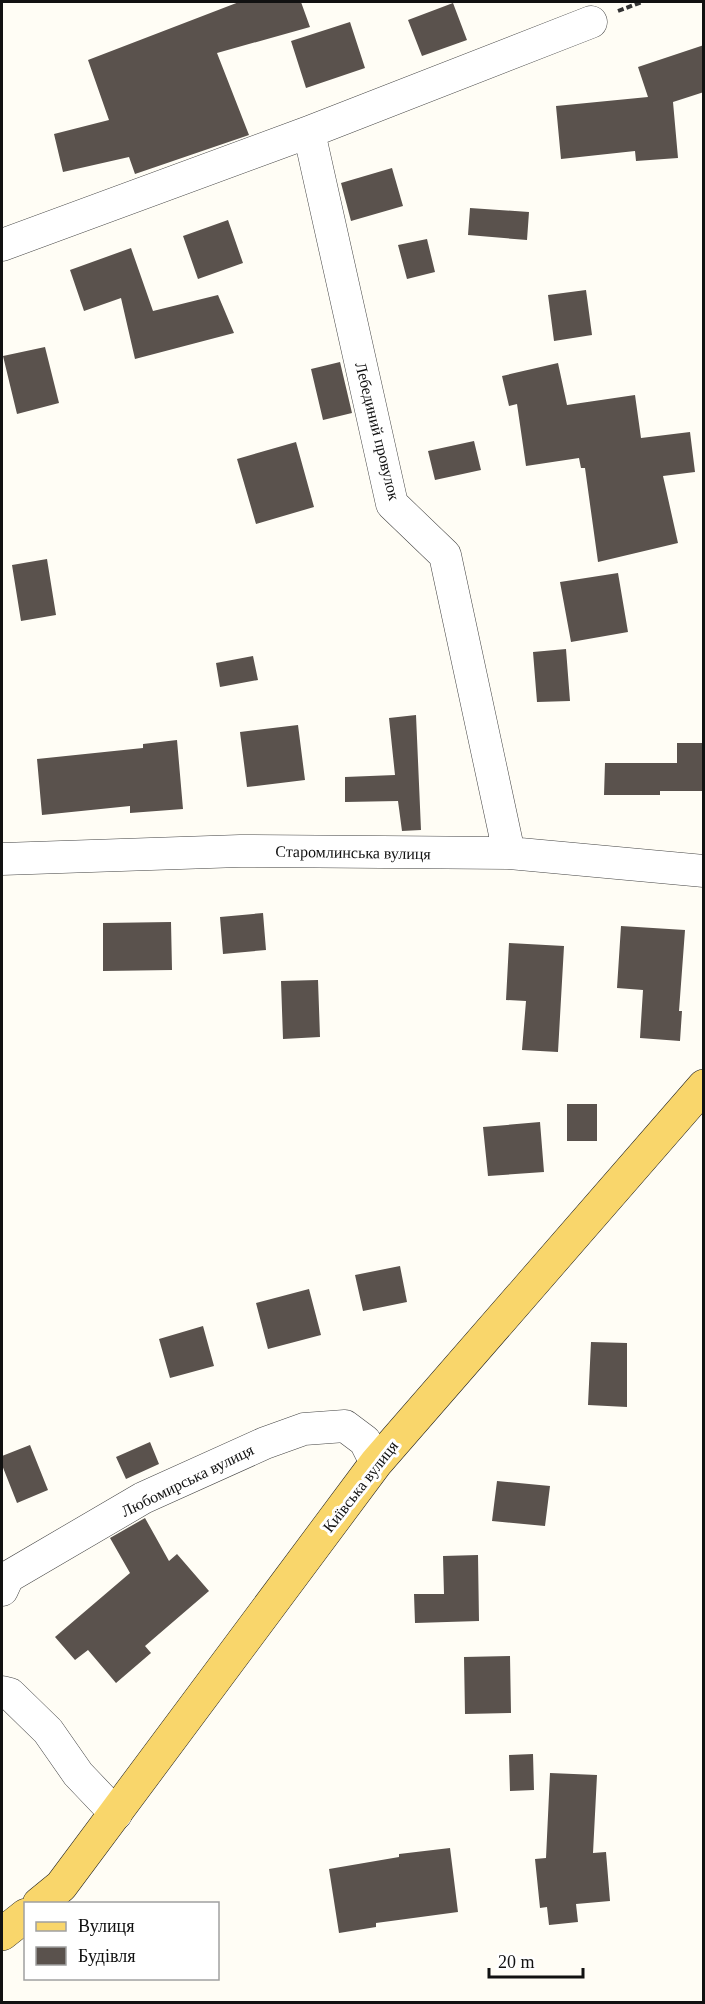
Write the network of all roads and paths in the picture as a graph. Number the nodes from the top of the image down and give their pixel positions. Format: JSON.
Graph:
{"nodes":[{"id":1,"x":591,"y":22,"type":"dead end"},
{"id":2,"x":309,"y":132,"type":"junction"},
{"id":3,"x":2,"y":245,"type":"edge"},
{"id":4,"x":509,"y":853,"type":"junction"},
{"id":5,"x":2,"y":859,"type":"edge"},
{"id":6,"x":704,"y":871,"type":"edge"},
{"id":7,"x":704,"y":1086,"type":"edge"},
{"id":8,"x":376,"y":1463,"type":"junction"},
{"id":9,"x":2,"y":1590,"type":"edge"},
{"id":10,"x":2,"y":1692,"type":"edge"},
{"id":11,"x":116,"y":1814,"type":"junction"},
{"id":12,"x":41,"y":1902,"type":"edge"},
{"id":13,"x":24,"y":1917,"type":"edge"},
{"id":14,"x":2,"y":1934,"type":"edge"}],
"edges":[{"from":1,"to":2,"type":"street"},
{"from":2,"to":3,"type":"street"},
{"from":2,"to":4,"type":"street","name":"Лебединий провулок"},
{"from":4,"to":5,"type":"street","name":"Старомлинська вулиця"},
{"from":4,"to":6,"type":"street","name":"Старомлинська вулиця"},
{"from":7,"to":8,"type":"main road","name":"Київська вулиця"},
{"from":8,"to":9,"type":"street","name":"Любомирська вулиця"},
{"from":8,"to":11,"type":"main road","name":"Київська вулиця"},
{"from":10,"to":11,"type":"street"},
{"from":11,"to":12,"type":"main road","name":"Київська вулиця"},
{"from":13,"to":14,"type":"main road"}]}
